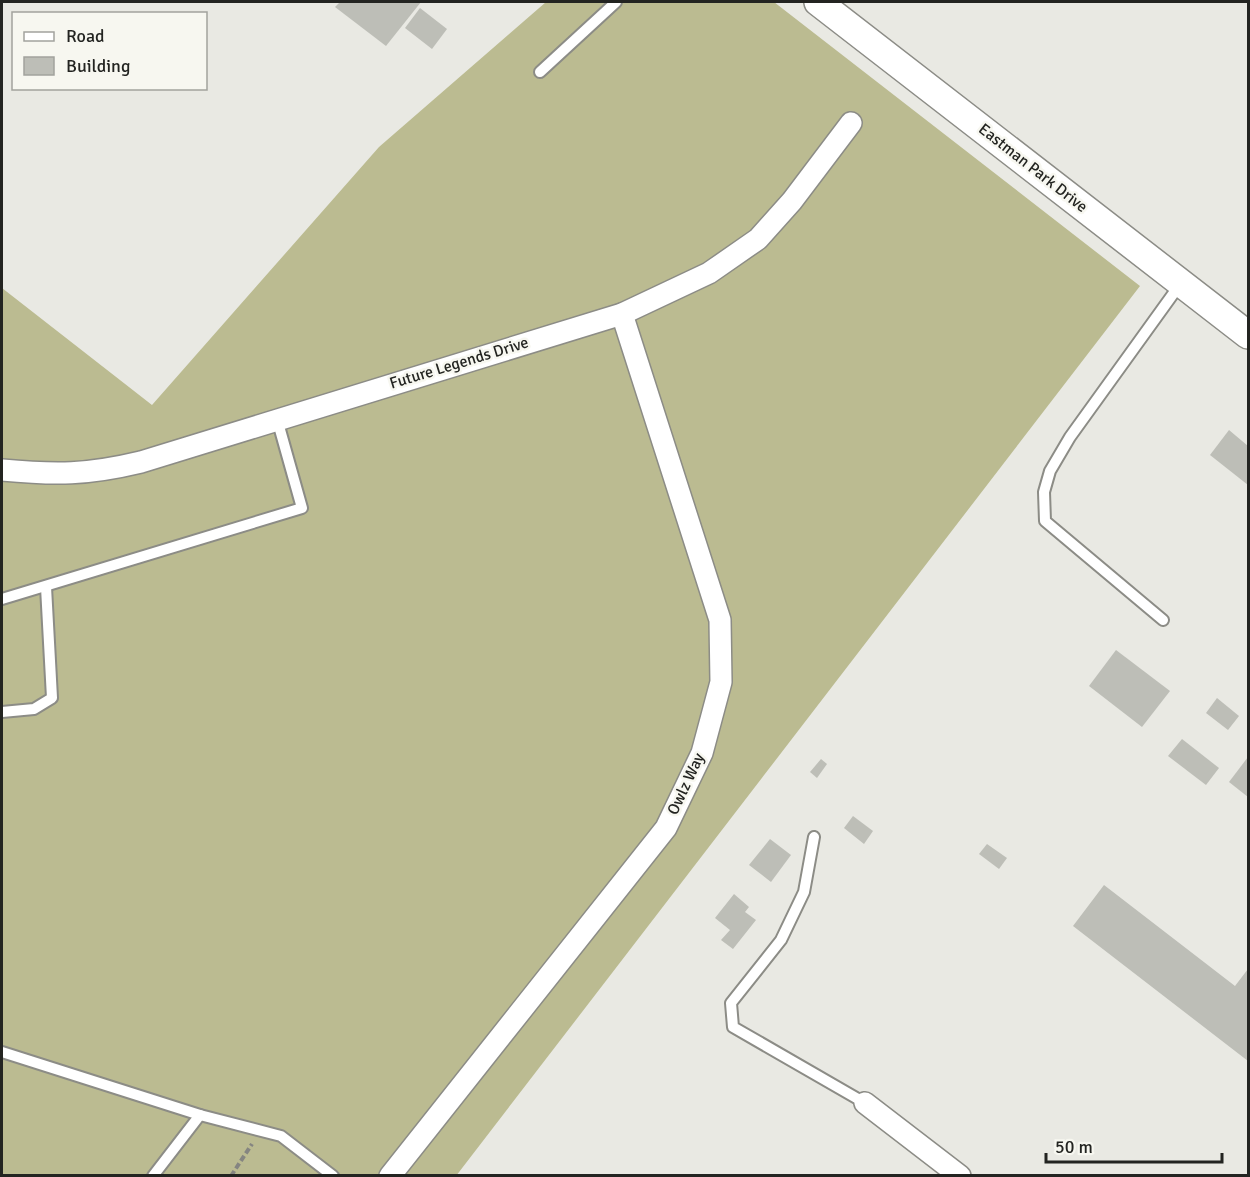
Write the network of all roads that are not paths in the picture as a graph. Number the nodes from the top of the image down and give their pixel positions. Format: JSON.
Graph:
{"nodes":[{"id":1,"x":616,"y":2,"type":"edge"},
{"id":2,"x":818,"y":2,"type":"edge"},
{"id":3,"x":540,"y":72,"type":"dead end"},
{"id":4,"x":851,"y":123,"type":"dead end"},
{"id":5,"x":1181,"y":283,"type":"junction"},
{"id":6,"x":622,"y":314,"type":"junction"},
{"id":7,"x":1248,"y":335,"type":"edge"},
{"id":8,"x":277,"y":418,"type":"junction"},
{"id":9,"x":2,"y":470,"type":"edge"},
{"id":10,"x":46,"y":587,"type":"junction"},
{"id":11,"x":2,"y":599,"type":"edge"},
{"id":12,"x":1163,"y":620,"type":"dead end"},
{"id":13,"x":2,"y":712,"type":"edge"},
{"id":14,"x":814,"y":837,"type":"dead end"},
{"id":15,"x":2,"y":1052,"type":"edge"},
{"id":16,"x":865,"y":1103,"type":"joint"},
{"id":17,"x":200,"y":1114,"type":"junction"},
{"id":18,"x":153,"y":1176,"type":"edge"},
{"id":19,"x":333,"y":1176,"type":"edge"},
{"id":20,"x":390,"y":1176,"type":"edge"},
{"id":21,"x":960,"y":1176,"type":"edge"}],
"edges":[{"from":1,"to":3,"type":"lane"},
{"from":2,"to":5,"type":"street","name":"Eastman Park Drive"},
{"from":4,"to":6,"type":"street","name":"Future Legends Drive"},
{"from":5,"to":7,"type":"street","name":"Eastman Park Drive"},
{"from":5,"to":12,"type":"lane"},
{"from":6,"to":8,"type":"street","name":"Future Legends Drive"},
{"from":6,"to":20,"type":"street","name":"Owlz Way"},
{"from":8,"to":9,"type":"street","name":"Future Legends Drive"},
{"from":8,"to":10,"type":"lane"},
{"from":10,"to":11,"type":"lane"},
{"from":10,"to":13,"type":"lane"},
{"from":14,"to":16,"type":"lane"},
{"from":15,"to":17,"type":"lane"},
{"from":16,"to":21,"type":"street"},
{"from":17,"to":18,"type":"lane"},
{"from":17,"to":19,"type":"lane"}]}
